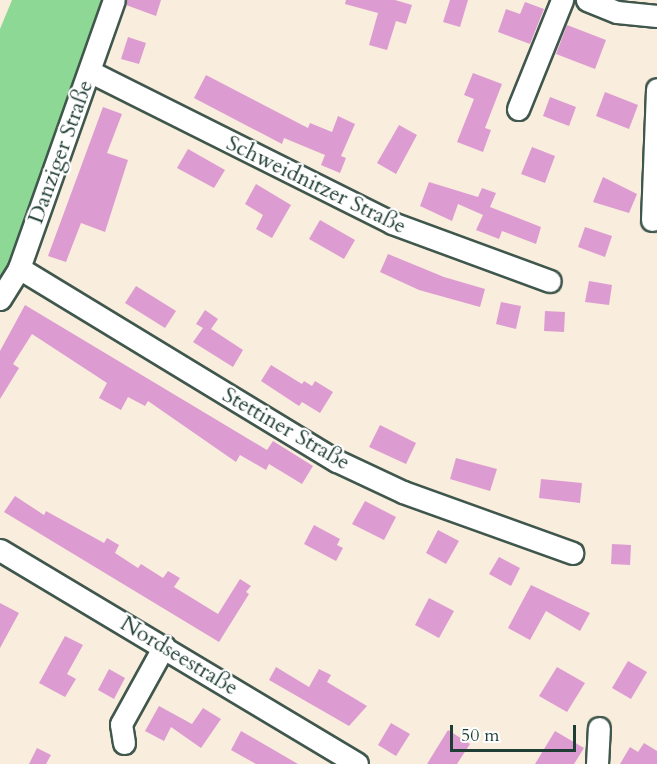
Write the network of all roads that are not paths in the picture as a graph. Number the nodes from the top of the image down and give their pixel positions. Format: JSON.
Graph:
{"nodes":[{"id":1,"x":114,"y":0,"type":"edge"},
{"id":2,"x":562,"y":0,"type":"edge"},
{"id":3,"x":587,"y":0,"type":"edge"},
{"id":4,"x":657,"y":16,"type":"edge"},
{"id":5,"x":91,"y":72,"type":"junction"},
{"id":6,"x":657,"y":89,"type":"edge"},
{"id":7,"x":518,"y":109,"type":"dead end"},
{"id":8,"x":652,"y":220,"type":"dead end"},
{"id":9,"x":19,"y":268,"type":"junction"},
{"id":10,"x":550,"y":281,"type":"dead end"},
{"id":11,"x":0,"y":299,"type":"edge"},
{"id":12,"x":0,"y":550,"type":"edge"},
{"id":13,"x":572,"y":553,"type":"dead end"},
{"id":14,"x":164,"y":646,"type":"junction"},
{"id":15,"x":599,"y":728,"type":"dead end"},
{"id":16,"x":124,"y":743,"type":"dead end"},
{"id":17,"x":357,"y":764,"type":"edge"},
{"id":18,"x":597,"y":764,"type":"edge"}],
"edges":[{"from":1,"to":5,"type":"street","name":"Danziger Straße"},
{"from":2,"to":7,"type":"street"},
{"from":3,"to":4,"type":"street"},
{"from":5,"to":9,"type":"street","name":"Danziger Straße"},
{"from":5,"to":10,"type":"street","name":"Schweidnitzer Straße"},
{"from":6,"to":8,"type":"street"},
{"from":9,"to":11,"type":"street","name":"Danziger Straße"},
{"from":9,"to":13,"type":"street","name":"Stettiner Straße"},
{"from":12,"to":14,"type":"street","name":"Nordseestraße"},
{"from":14,"to":16,"type":"street"},
{"from":14,"to":17,"type":"street","name":"Nordseestraße"},
{"from":15,"to":18,"type":"street"}]}
